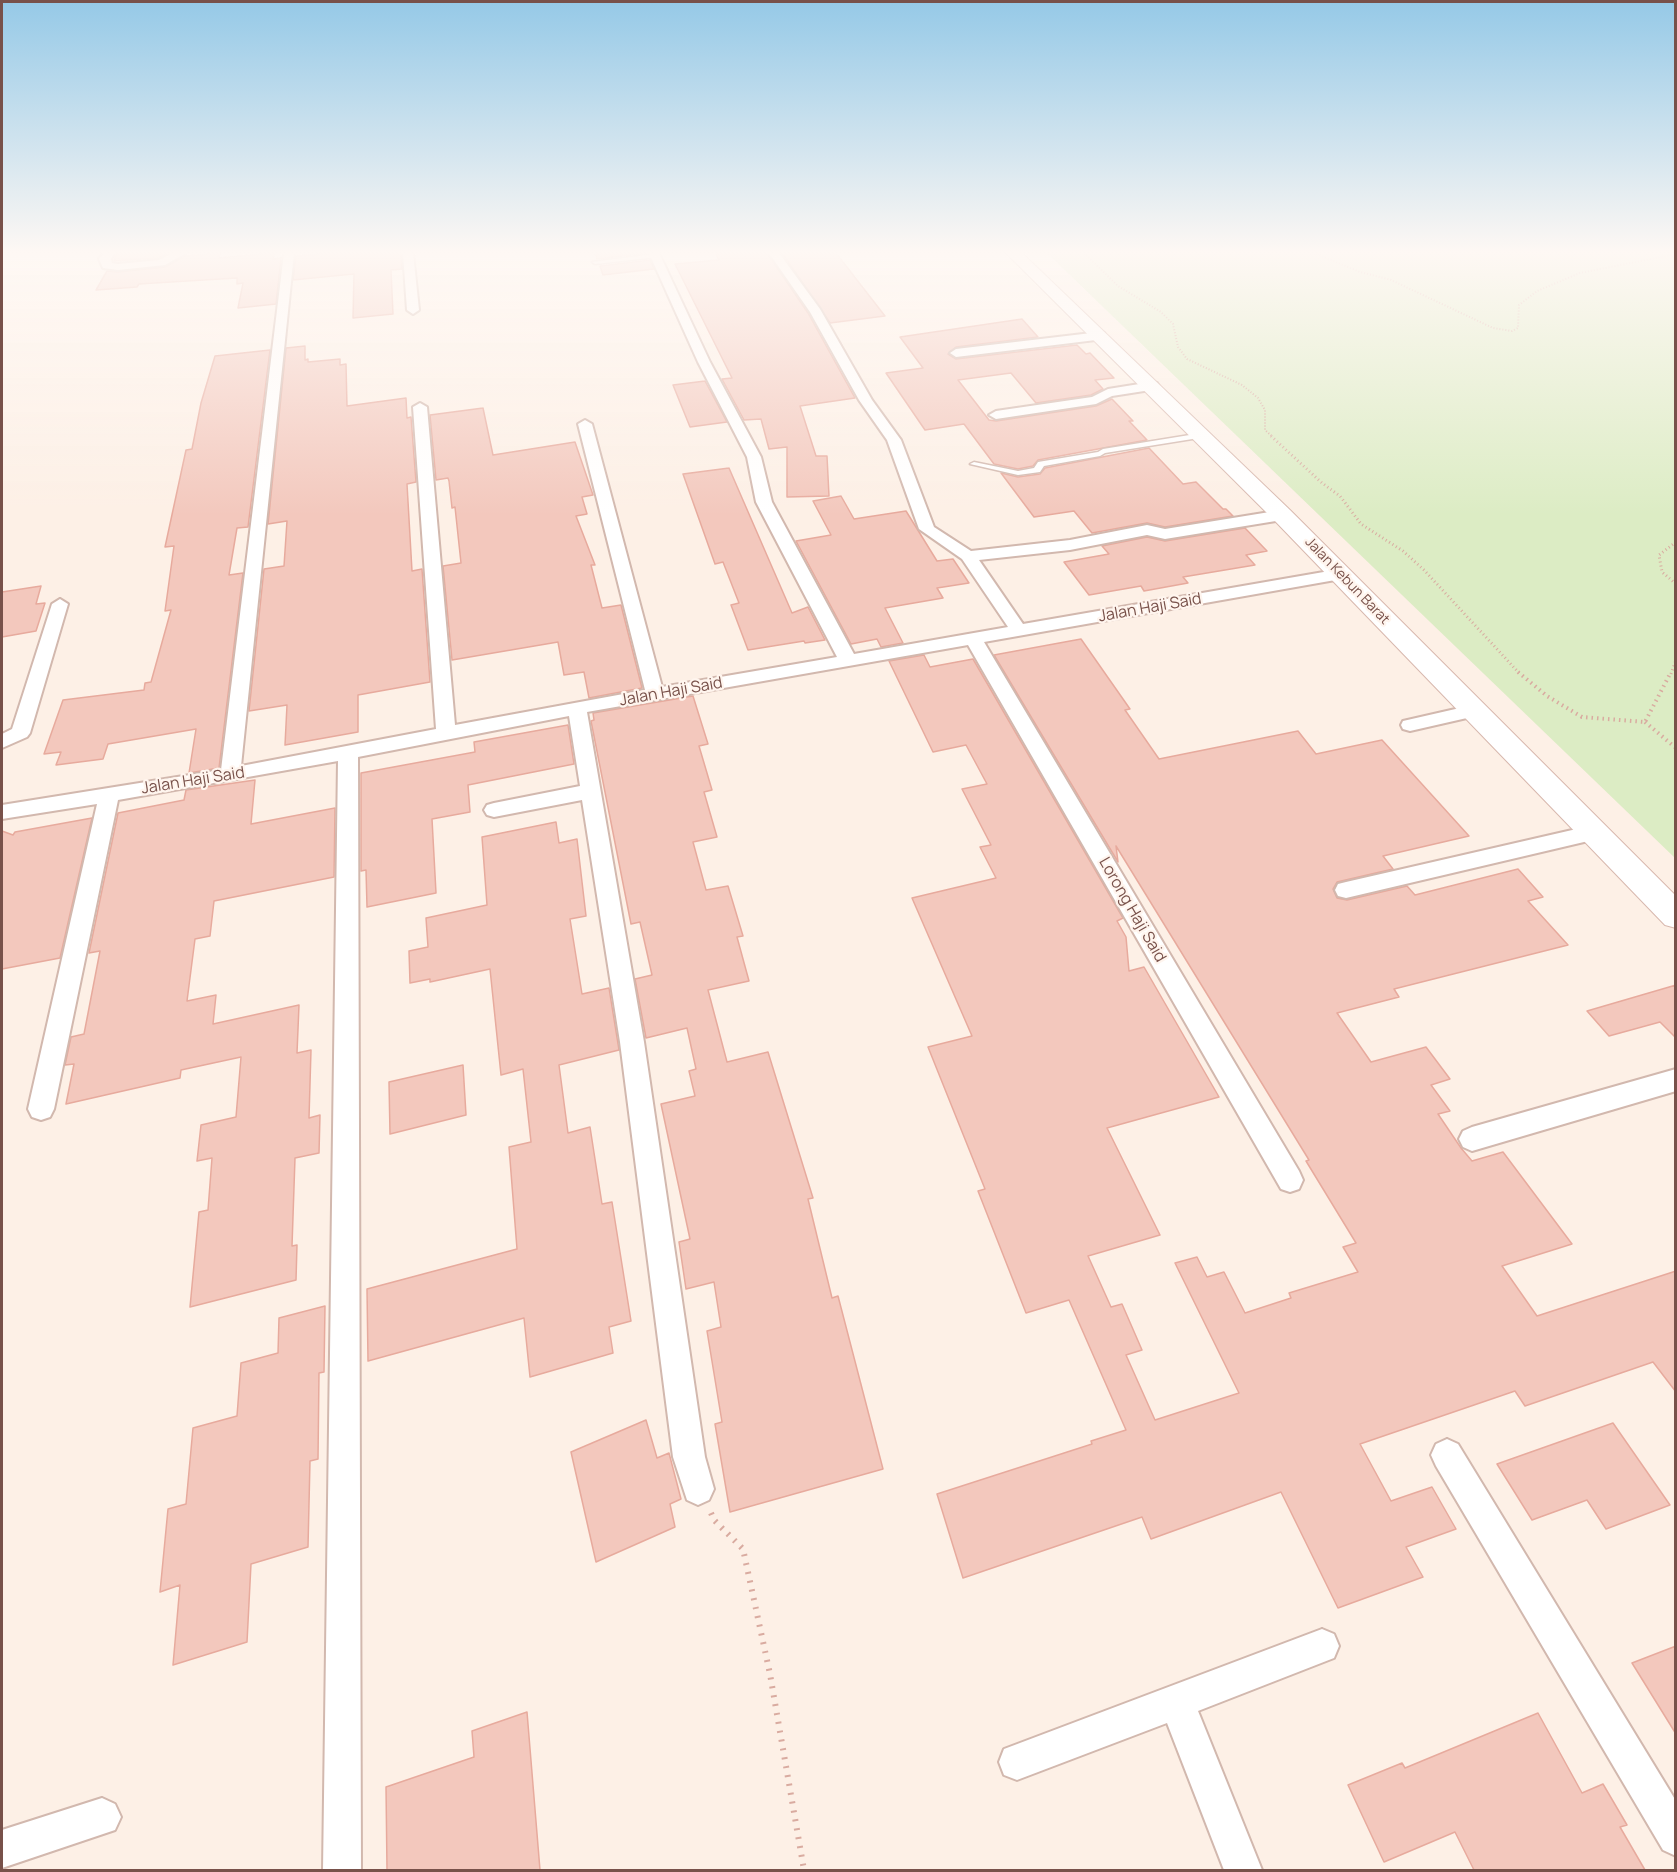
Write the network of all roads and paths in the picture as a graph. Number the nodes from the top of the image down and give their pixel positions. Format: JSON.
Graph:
{"nodes":[{"id":1,"x":279,"y":340,"type":"edge"},
{"id":2,"x":694,"y":340,"type":"edge"},
{"id":3,"x":832,"y":340,"type":"edge"},
{"id":4,"x":1063,"y":340,"type":"edge"},
{"id":5,"x":1105,"y":340,"type":"edge"},
{"id":6,"x":1177,"y":340,"type":"edge"},
{"id":7,"x":956,"y":353,"type":"dead end"},
{"id":8,"x":1152,"y":386,"type":"junction"},
{"id":9,"x":420,"y":407,"type":"dead end"},
{"id":10,"x":996,"y":415,"type":"dead end"},
{"id":11,"x":585,"y":424,"type":"dead end"},
{"id":12,"x":1202,"y":435,"type":"junction"},
{"id":13,"x":974,"y":464,"type":"dead end"},
{"id":14,"x":1282,"y":515,"type":"junction"},
{"id":15,"x":1676,"y":542,"type":"edge"},
{"id":16,"x":968,"y":556,"type":"junction"},
{"id":17,"x":1341,"y":574,"type":"junction"},
{"id":18,"x":1676,"y":584,"type":"edge"},
{"id":19,"x":60,"y":604,"type":"dead end"},
{"id":20,"x":1020,"y":632,"type":"junction"},
{"id":21,"x":974,"y":640,"type":"junction"},
{"id":22,"x":1676,"y":660,"type":"edge"},
{"id":23,"x":849,"y":662,"type":"junction"},
{"id":24,"x":655,"y":695,"type":"junction"},
{"id":25,"x":577,"y":708,"type":"junction"},
{"id":26,"x":1473,"y":711,"type":"junction"},
{"id":27,"x":1645,"y":722,"type":"junction"},
{"id":28,"x":1410,"y":725,"type":"dead end"},
{"id":29,"x":446,"y":734,"type":"junction"},
{"id":30,"x":2,"y":742,"type":"edge"},
{"id":31,"x":1676,"y":748,"type":"edge"},
{"id":32,"x":348,"y":754,"type":"junction"},
{"id":33,"x":230,"y":775,"type":"junction"},
{"id":34,"x":590,"y":791,"type":"junction"},
{"id":35,"x":109,"y":794,"type":"junction"},
{"id":36,"x":494,"y":810,"type":"dead end"},
{"id":37,"x":2,"y":812,"type":"edge"},
{"id":38,"x":1594,"y":832,"type":"junction"},
{"id":39,"x":1346,"y":890,"type":"dead end"},
{"id":40,"x":1676,"y":916,"type":"edge"},
{"id":41,"x":1676,"y":1080,"type":"edge"},
{"id":42,"x":41,"y":1109,"type":"dead end"},
{"id":43,"x":1472,"y":1139,"type":"dead end"},
{"id":44,"x":1290,"y":1180,"type":"dead end"},
{"id":45,"x":1447,"y":1455,"type":"dead end"},
{"id":46,"x":698,"y":1489,"type":"joint"},
{"id":47,"x":1323,"y":1646,"type":"dead end"},
{"id":48,"x":1177,"y":1702,"type":"junction"},
{"id":49,"x":1017,"y":1762,"type":"dead end"},
{"id":50,"x":102,"y":1817,"type":"dead end"},
{"id":51,"x":1676,"y":1838,"type":"edge"},
{"id":52,"x":2,"y":1849,"type":"edge"},
{"id":53,"x":342,"y":1870,"type":"edge"},
{"id":54,"x":804,"y":1870,"type":"edge"},
{"id":55,"x":1243,"y":1870,"type":"edge"}],
"edges":[{"from":1,"to":33,"type":"street"},
{"from":2,"to":23,"type":"street"},
{"from":3,"to":16,"type":"street"},
{"from":4,"to":7,"type":"street"},
{"from":5,"to":8,"type":"main road","name":"Jalan Kebun Barat"},
{"from":6,"to":27,"type":"path"},
{"from":8,"to":10,"type":"street"},
{"from":8,"to":12,"type":"main road","name":"Jalan Kebun Barat"},
{"from":9,"to":29,"type":"street"},
{"from":11,"to":24,"type":"street"},
{"from":12,"to":13,"type":"lane"},
{"from":12,"to":14,"type":"main road","name":"Jalan Kebun Barat"},
{"from":14,"to":16,"type":"street"},
{"from":14,"to":17,"type":"main road","name":"Jalan Kebun Barat"},
{"from":15,"to":18,"type":"path"},
{"from":16,"to":20,"type":"street"},
{"from":17,"to":20,"type":"street","name":"Jalan Haji Said"},
{"from":17,"to":26,"type":"main road","name":"Jalan Kebun Barat"},
{"from":19,"to":30,"type":"street"},
{"from":20,"to":21,"type":"street","name":"Jalan Haji Said"},
{"from":21,"to":23,"type":"street","name":"Jalan Haji Said"},
{"from":21,"to":44,"type":"street","name":"Lorong Haji Said"},
{"from":22,"to":27,"type":"path"},
{"from":23,"to":24,"type":"street","name":"Jalan Haji Said"},
{"from":24,"to":25,"type":"street","name":"Jalan Haji Said"},
{"from":25,"to":29,"type":"street","name":"Jalan Haji Said"},
{"from":25,"to":34,"type":"street"},
{"from":26,"to":28,"type":"street"},
{"from":26,"to":38,"type":"main road","name":"Jalan Kebun Barat"},
{"from":27,"to":31,"type":"path"},
{"from":29,"to":32,"type":"street","name":"Jalan Haji Said"},
{"from":32,"to":33,"type":"street","name":"Jalan Haji Said"},
{"from":32,"to":53,"type":"street"},
{"from":33,"to":35,"type":"street","name":"Jalan Haji Said"},
{"from":34,"to":36,"type":"street"},
{"from":34,"to":46,"type":"street"},
{"from":35,"to":37,"type":"street","name":"Jalan Haji Said"},
{"from":35,"to":42,"type":"street"},
{"from":38,"to":39,"type":"street"},
{"from":38,"to":40,"type":"main road","name":"Jalan Kebun Barat"},
{"from":41,"to":43,"type":"street"},
{"from":45,"to":51,"type":"street"},
{"from":46,"to":54,"type":"path"},
{"from":47,"to":48,"type":"street"},
{"from":48,"to":49,"type":"street"},
{"from":48,"to":55,"type":"street"},
{"from":50,"to":52,"type":"street"}]}
